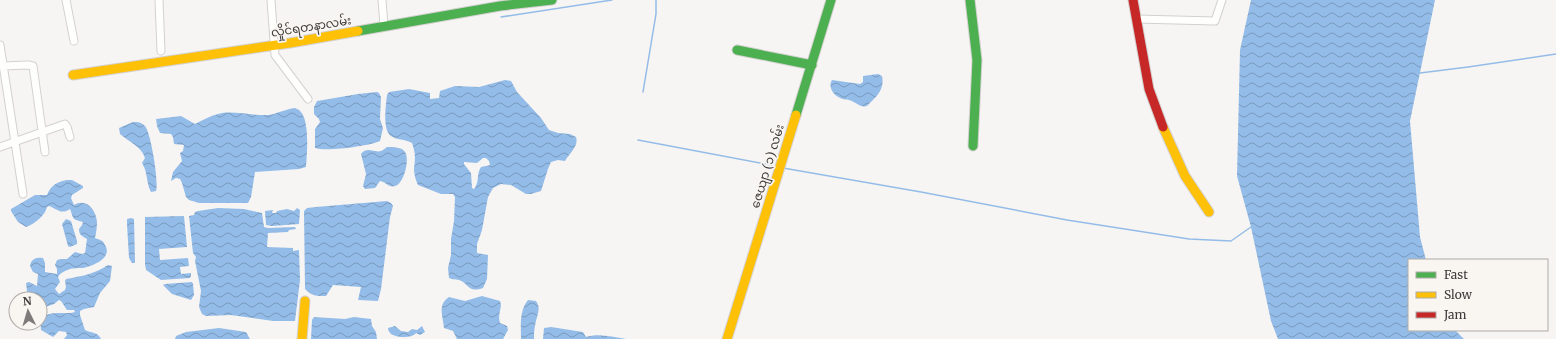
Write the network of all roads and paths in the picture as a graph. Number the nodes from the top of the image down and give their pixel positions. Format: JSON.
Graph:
{"nodes":[{"id":1,"x":66,"y":0,"type":"edge"},
{"id":2,"x":159,"y":0,"type":"edge"},
{"id":3,"x":271,"y":0,"type":"edge"},
{"id":4,"x":382,"y":0,"type":"edge"},
{"id":5,"x":552,"y":0,"type":"edge"},
{"id":6,"x":831,"y":0,"type":"edge"},
{"id":7,"x":970,"y":0,"type":"edge"},
{"id":8,"x":1133,"y":0,"type":"edge"},
{"id":9,"x":1222,"y":0,"type":"edge"},
{"id":10,"x":500,"y":3,"type":"edge"},
{"id":11,"x":1136,"y":19,"type":"junction"},
{"id":12,"x":384,"y":26,"type":"junction"},
{"id":13,"x":74,"y":40,"type":"dead end"},
{"id":14,"x":274,"y":44,"type":"junction"},
{"id":15,"x":0,"y":45,"type":"edge"},
{"id":16,"x":737,"y":50,"type":"dead end"},
{"id":17,"x":161,"y":51,"type":"dead end"},
{"id":18,"x":812,"y":64,"type":"junction"},
{"id":19,"x":3,"y":66,"type":"junction"},
{"id":20,"x":73,"y":75,"type":"dead end"},
{"id":21,"x":308,"y":99,"type":"dead end"},
{"id":22,"x":42,"y":131,"type":"junction"},
{"id":23,"x":70,"y":138,"type":"dead end"},
{"id":24,"x":15,"y":142,"type":"junction"},
{"id":25,"x":973,"y":146,"type":"dead end"},
{"id":26,"x":0,"y":147,"type":"edge"},
{"id":27,"x":45,"y":152,"type":"dead end"},
{"id":28,"x":24,"y":194,"type":"dead end"},
{"id":29,"x":1209,"y":212,"type":"dead end"},
{"id":30,"x":305,"y":301,"type":"dead end"},
{"id":31,"x":302,"y":339,"type":"edge"},
{"id":32,"x":727,"y":339,"type":"edge"}],
"edges":[{"from":1,"to":13,"type":"street"},
{"from":2,"to":17,"type":"street"},
{"from":3,"to":14,"type":"street"},
{"from":4,"to":12,"type":"street"},
{"from":5,"to":10,"type":"street","name":"လှိုင်ရတနာလမ်း"},
{"from":6,"to":18,"type":"street","name":"ဇေယျာ (၁) လမ်း"},
{"from":7,"to":25,"type":"street"},
{"from":8,"to":11,"type":"street"},
{"from":9,"to":11,"type":"street"},
{"from":10,"to":12,"type":"street","name":"လှိုင်ရတနာလမ်း"},
{"from":11,"to":29,"type":"street"},
{"from":12,"to":14,"type":"street","name":"လှိုင်ရတနာလမ်း"},
{"from":14,"to":20,"type":"street","name":"လှိုင်ရတနာလမ်း"},
{"from":14,"to":21,"type":"street"},
{"from":15,"to":19,"type":"street"},
{"from":16,"to":18,"type":"street"},
{"from":18,"to":32,"type":"street","name":"ဇေယျာ (၁) လမ်း"},
{"from":19,"to":22,"type":"street"},
{"from":19,"to":24,"type":"street"},
{"from":22,"to":23,"type":"street"},
{"from":22,"to":24,"type":"street"},
{"from":22,"to":27,"type":"street"},
{"from":24,"to":26,"type":"street"},
{"from":24,"to":28,"type":"street"},
{"from":30,"to":31,"type":"street"}]}
